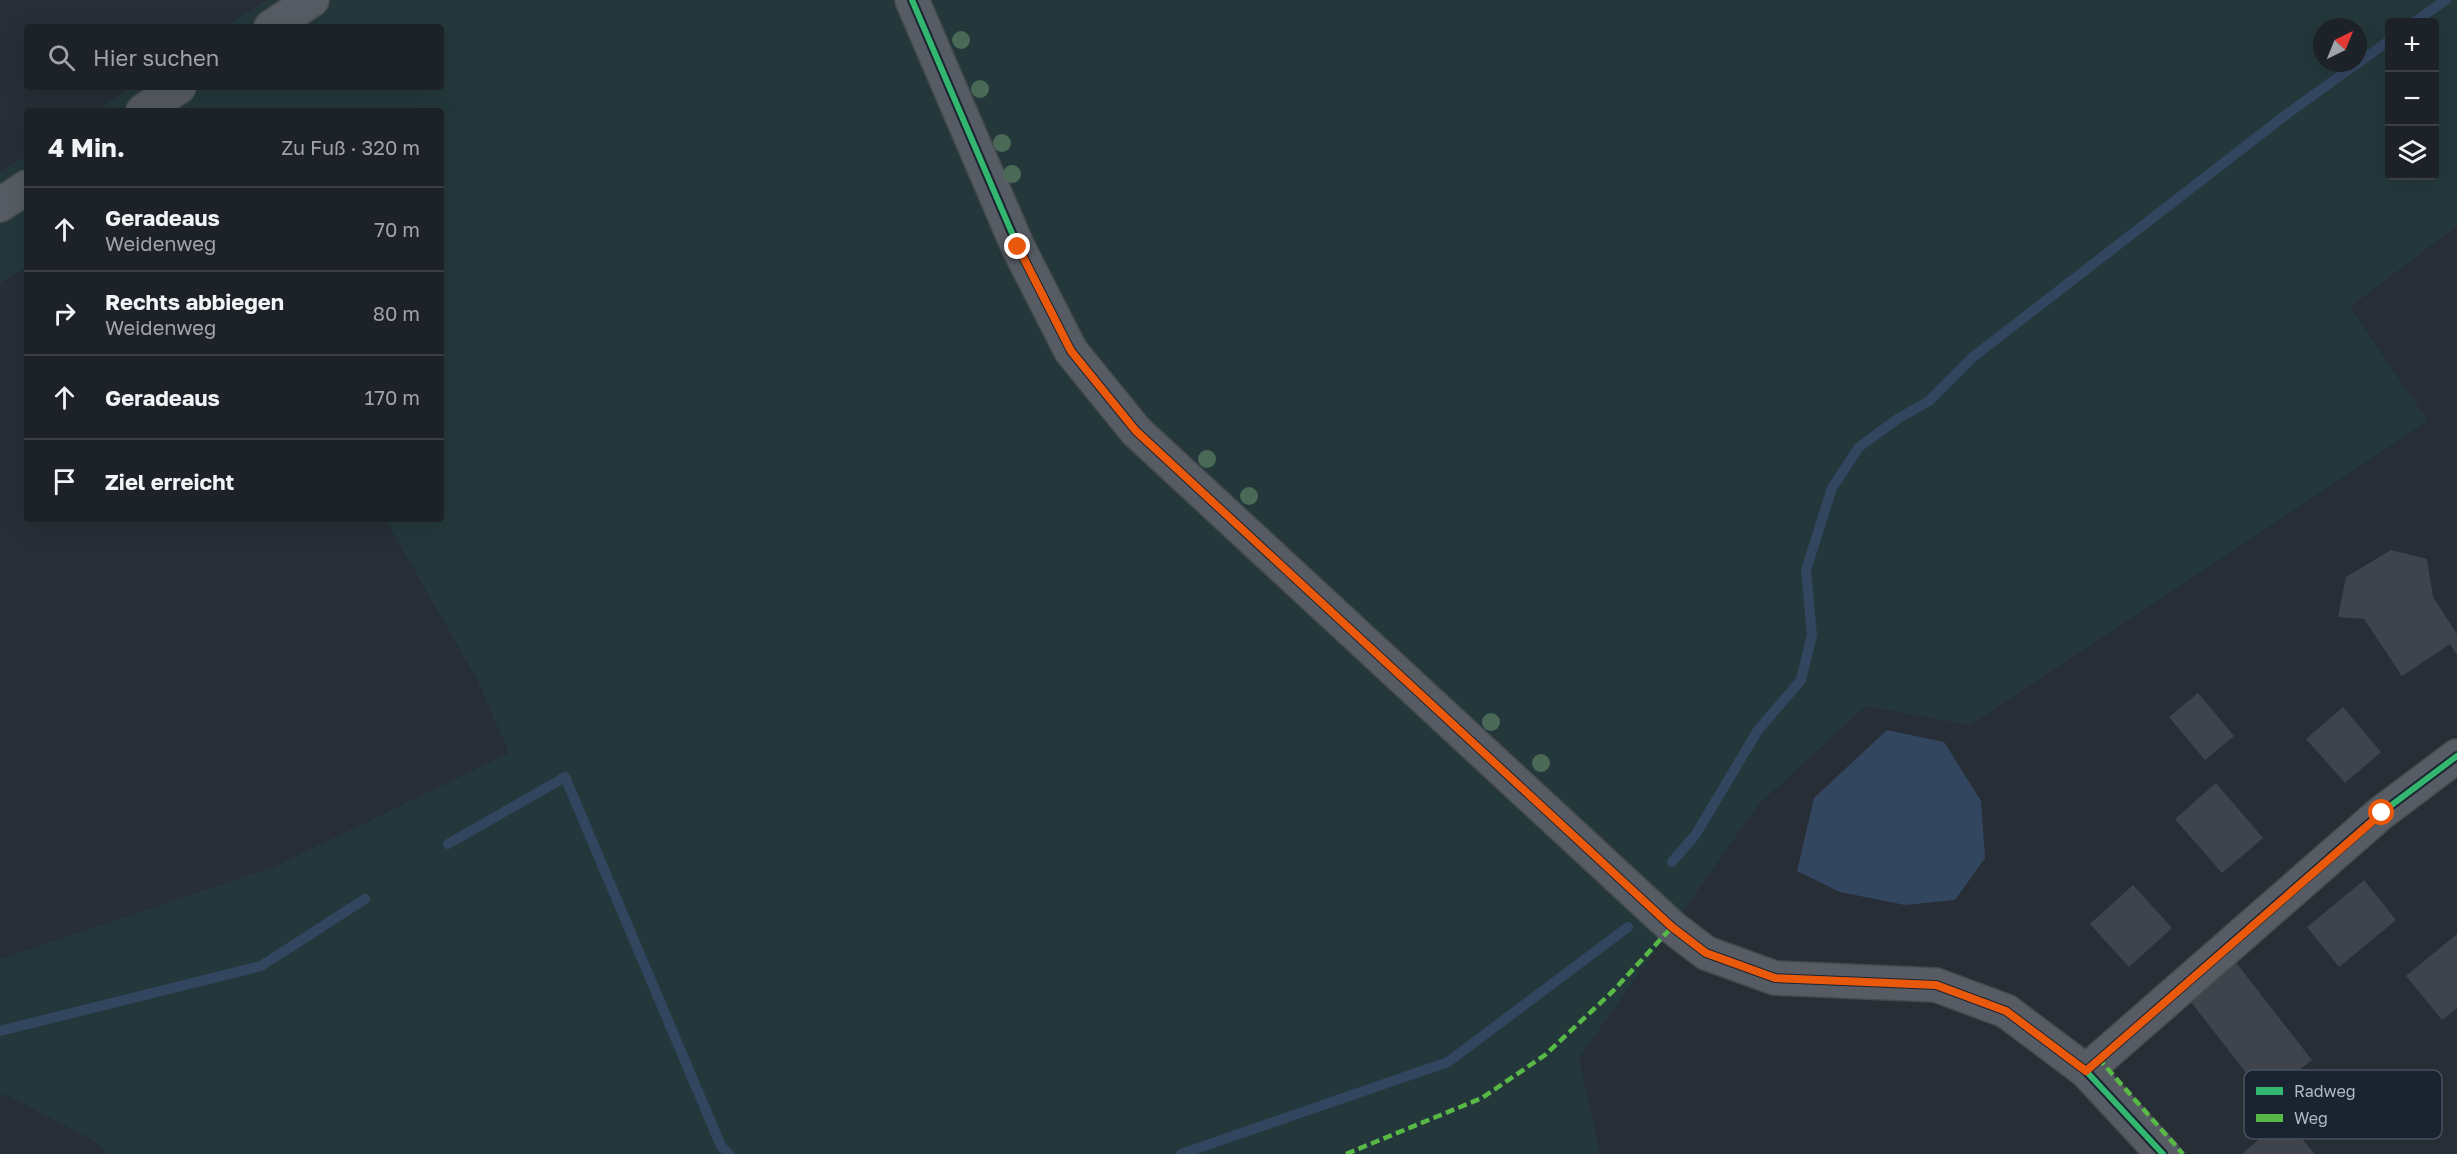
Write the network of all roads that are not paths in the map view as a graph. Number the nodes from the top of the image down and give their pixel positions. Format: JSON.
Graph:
{"nodes":[{"id":1,"x":312,"y":0,"type":"edge"},
{"id":2,"x":912,"y":0,"type":"edge"},
{"id":3,"x":275,"y":24,"type":"edge"},
{"id":4,"x":174,"y":90,"type":"edge"},
{"id":5,"x":148,"y":108,"type":"edge"},
{"id":6,"x":24,"y":189,"type":"edge"},
{"id":7,"x":0,"y":205,"type":"edge"},
{"id":8,"x":2457,"y":756,"type":"edge"},
{"id":9,"x":2086,"y":1071,"type":"junction"},
{"id":10,"x":2163,"y":1154,"type":"edge"}],
"edges":[{"from":1,"to":3,"type":"street"},
{"from":2,"to":9,"type":"street"},
{"from":4,"to":5,"type":"street"},
{"from":6,"to":7,"type":"street"},
{"from":8,"to":9,"type":"street"},
{"from":9,"to":10,"type":"street"}]}
